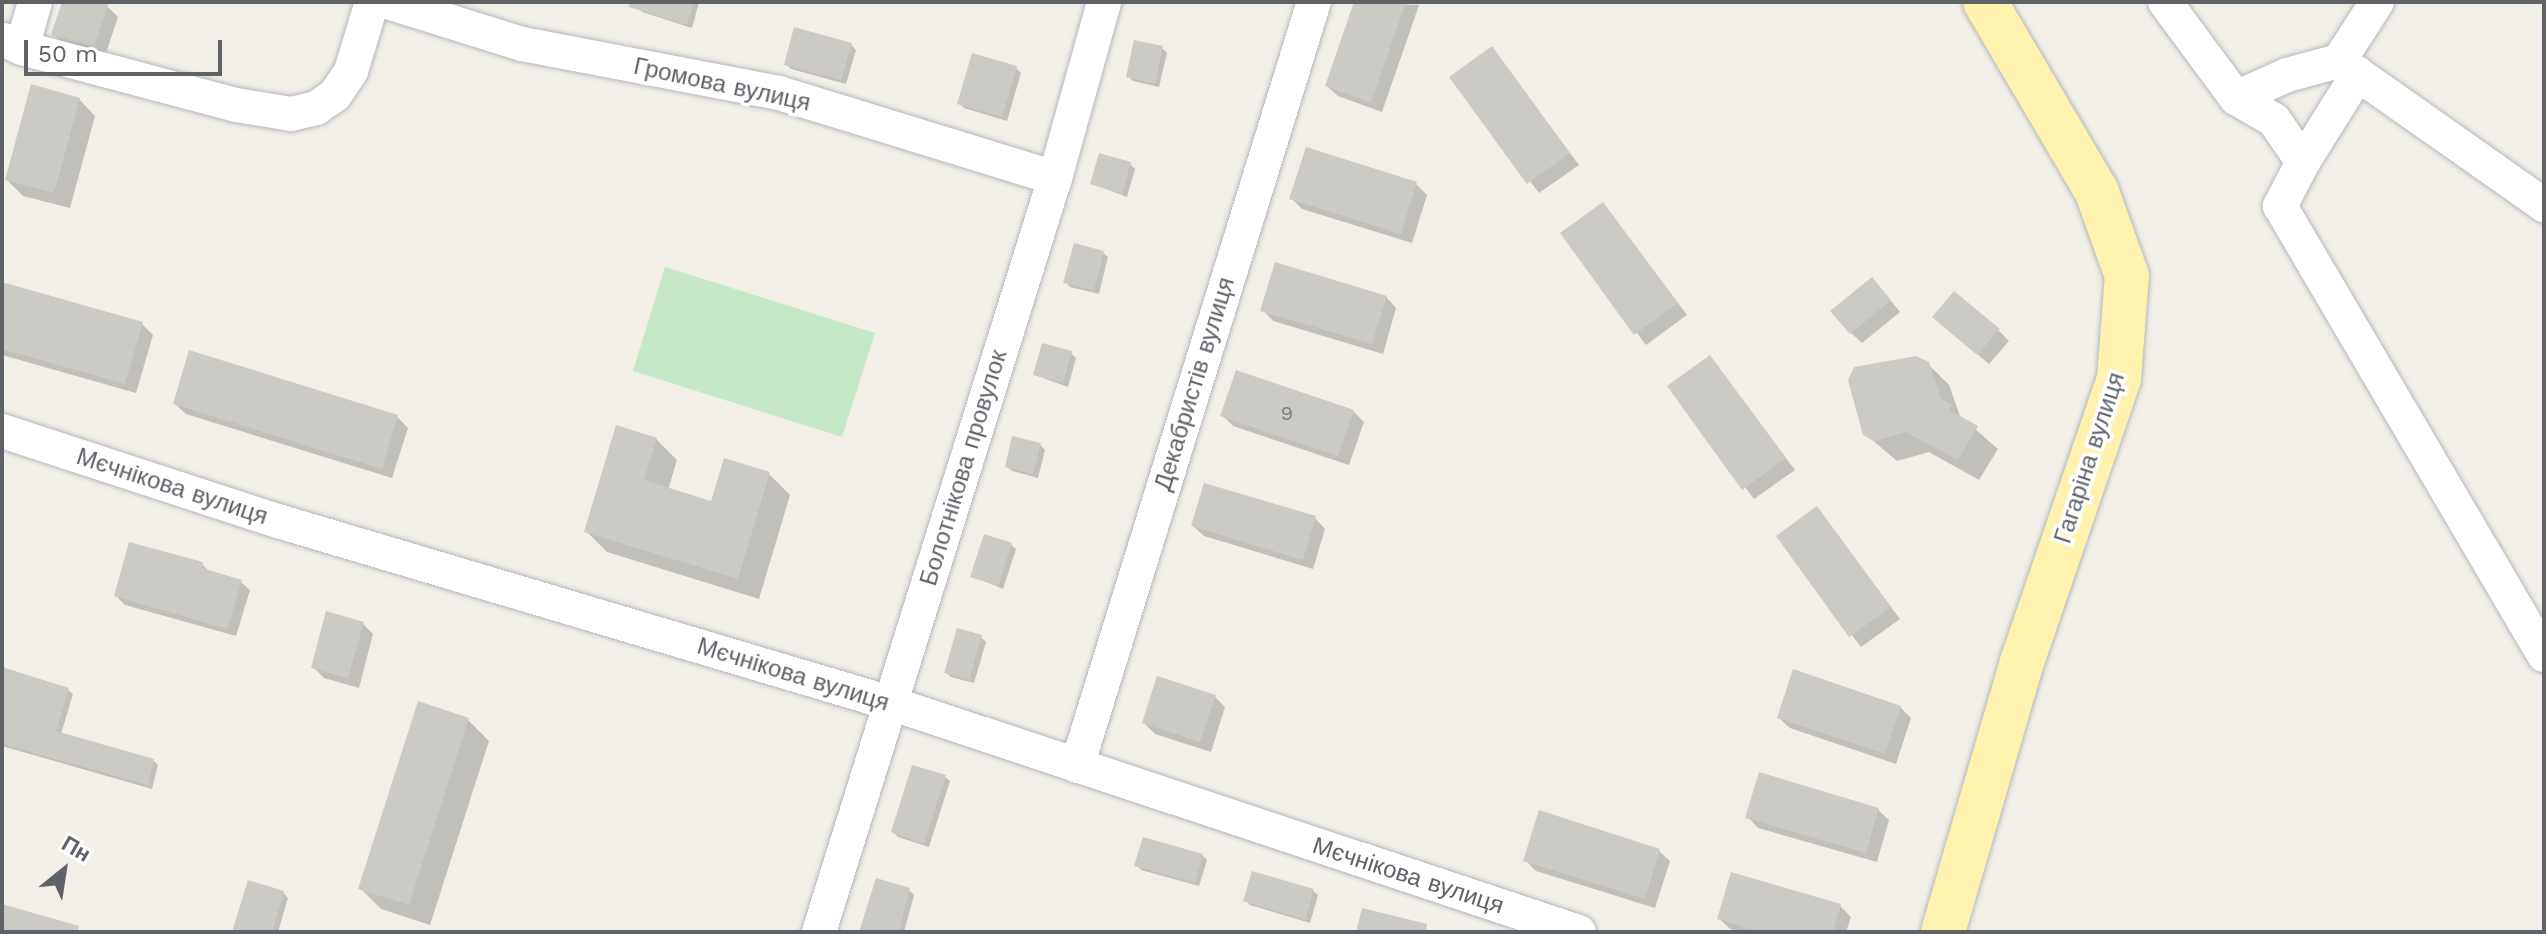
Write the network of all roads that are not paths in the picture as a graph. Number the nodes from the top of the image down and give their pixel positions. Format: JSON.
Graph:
{"nodes":[{"id":1,"x":35,"y":2,"type":"edge"},
{"id":2,"x":372,"y":2,"type":"edge"},
{"id":3,"x":388,"y":2,"type":"edge"},
{"id":4,"x":1104,"y":2,"type":"edge"},
{"id":5,"x":1314,"y":2,"type":"edge"},
{"id":6,"x":1985,"y":2,"type":"edge"},
{"id":7,"x":2165,"y":2,"type":"edge"},
{"id":8,"x":2377,"y":2,"type":"edge"},
{"id":9,"x":12,"y":44,"type":"edge"},
{"id":10,"x":2349,"y":67,"type":"junction"},
{"id":11,"x":2236,"y":98,"type":"junction"},
{"id":12,"x":2303,"y":162,"type":"junction"},
{"id":13,"x":1055,"y":178,"type":"junction"},
{"id":14,"x":2544,"y":205,"type":"edge"},
{"id":15,"x":2,"y":431,"type":"edge"},
{"id":16,"x":2530,"y":617,"type":"edge"},
{"id":17,"x":2544,"y":655,"type":"edge"},
{"id":18,"x":890,"y":703,"type":"junction"},
{"id":19,"x":1077,"y":766,"type":"junction"},
{"id":20,"x":819,"y":932,"type":"edge"},
{"id":21,"x":1579,"y":932,"type":"edge"},
{"id":22,"x":1943,"y":932,"type":"edge"}],
"edges":[{"from":1,"to":9,"type":"street"},
{"from":2,"to":9,"type":"street"},
{"from":3,"to":13,"type":"street","name":"Громова вулиця"},
{"from":4,"to":13,"type":"street","name":"Болотнікова провулок"},
{"from":5,"to":19,"type":"street","name":"Декабристів вулиця"},
{"from":6,"to":22,"type":"main road","name":"Гагаріна вулиця"},
{"from":7,"to":11,"type":"street"},
{"from":8,"to":10,"type":"street"},
{"from":10,"to":11,"type":"street"},
{"from":10,"to":12,"type":"street"},
{"from":10,"to":14,"type":"street"},
{"from":11,"to":12,"type":"street"},
{"from":12,"to":16,"type":"street"},
{"from":13,"to":18,"type":"street","name":"Болотнікова провулок"},
{"from":15,"to":18,"type":"street","name":"Мєчнікова вулиця"},
{"from":16,"to":17,"type":"street"},
{"from":18,"to":19,"type":"street","name":"Мєчнікова вулиця"},
{"from":18,"to":20,"type":"street","name":"Болотнікова провулок"},
{"from":19,"to":21,"type":"street","name":"Мєчнікова вулиця"}]}
